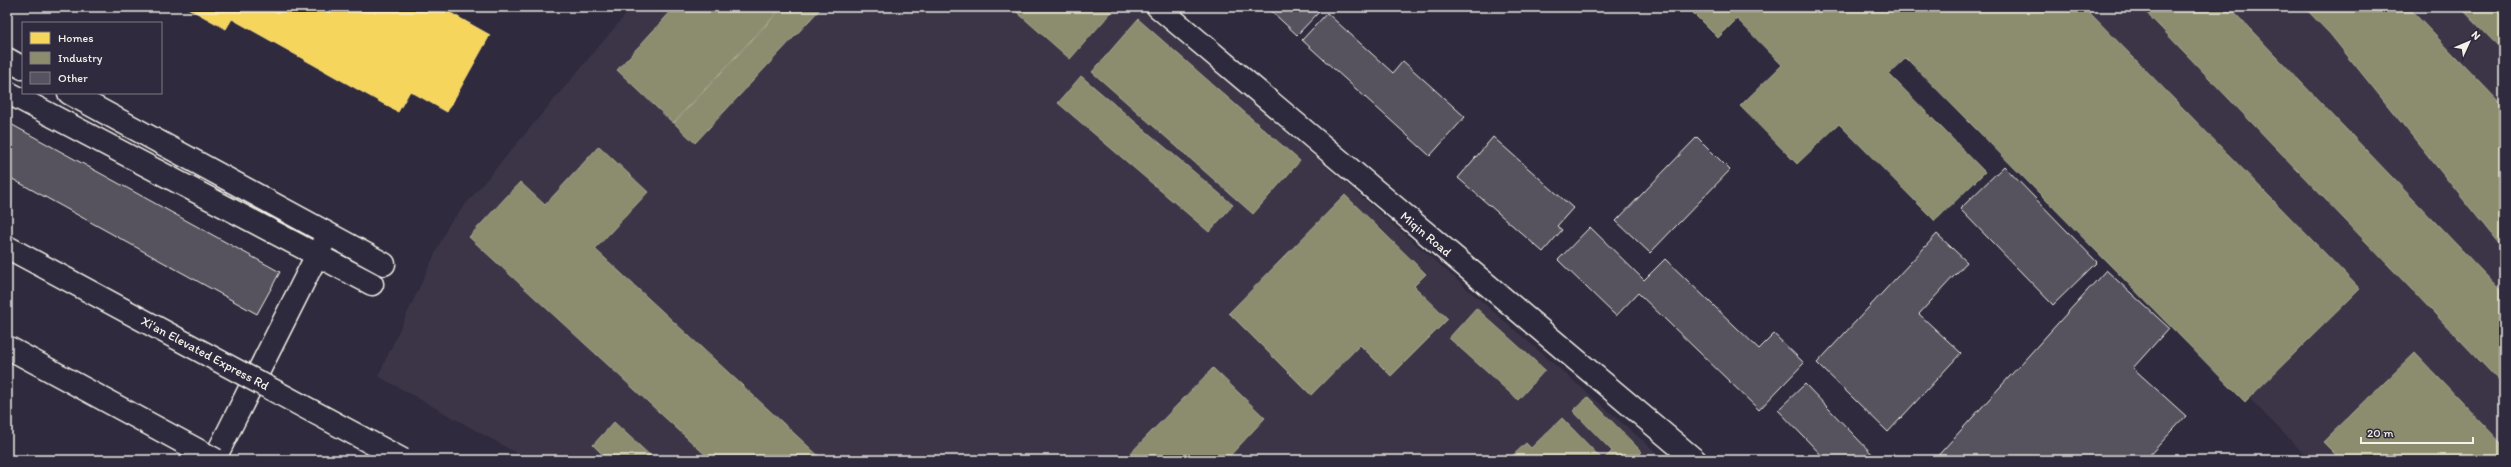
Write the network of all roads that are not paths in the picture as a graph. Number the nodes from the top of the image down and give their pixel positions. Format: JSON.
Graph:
{"nodes":[{"id":1,"x":1158,"y":7,"type":"edge"},
{"id":2,"x":7,"y":59,"type":"edge"},
{"id":3,"x":22,"y":67,"type":"edge"},
{"id":4,"x":7,"y":92,"type":"edge"},
{"id":5,"x":71,"y":94,"type":"edge"},
{"id":6,"x":328,"y":234,"type":"junction"},
{"id":7,"x":7,"y":247,"type":"edge"},
{"id":8,"x":318,"y":256,"type":"junction"},
{"id":9,"x":384,"y":264,"type":"dead end"},
{"id":10,"x":372,"y":284,"type":"dead end"},
{"id":11,"x":7,"y":347,"type":"edge"},
{"id":12,"x":215,"y":460,"type":"edge"},
{"id":13,"x":403,"y":460,"type":"edge"},
{"id":14,"x":1695,"y":460,"type":"edge"}],
"edges":[{"from":1,"to":14,"type":"main road","name":"Miqin Road"},
{"from":2,"to":3,"type":"main road"},
{"from":4,"to":8,"type":"main road"},
{"from":5,"to":6,"type":"main road"},
{"from":6,"to":8,"type":"main road"},
{"from":6,"to":9,"type":"main road"},
{"from":7,"to":13,"type":"main road","name":"Xi'an Elevated Express Rd","bridge":true},
{"from":8,"to":10,"type":"main road"},
{"from":8,"to":12,"type":"main road"},
{"from":11,"to":12,"type":"main road","bridge":true}]}
